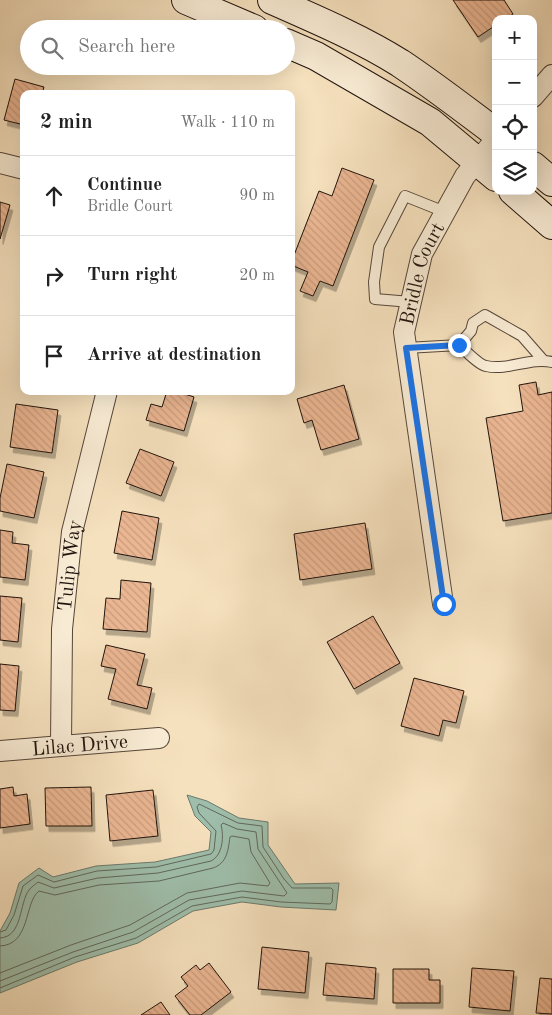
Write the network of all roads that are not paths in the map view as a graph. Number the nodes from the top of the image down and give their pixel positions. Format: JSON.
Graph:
{"nodes":[{"id":1,"x":186,"y":0,"type":"edge"},
{"id":2,"x":272,"y":0,"type":"edge"},
{"id":3,"x":233,"y":20,"type":"edge"},
{"id":4,"x":295,"y":47,"type":"edge"},
{"id":5,"x":552,"y":75,"type":"edge"},
{"id":6,"x":537,"y":92,"type":"edge"},
{"id":7,"x":492,"y":130,"type":"edge"},
{"id":8,"x":492,"y":150,"type":"edge"},
{"id":9,"x":0,"y":163,"type":"edge"},
{"id":10,"x":20,"y":167,"type":"edge"},
{"id":11,"x":486,"y":169,"type":"edge"},
{"id":12,"x":537,"y":169,"type":"edge"},
{"id":13,"x":552,"y":182,"type":"edge"},
{"id":14,"x":518,"y":195,"type":"edge"},
{"id":15,"x":445,"y":212,"type":"junction"},
{"id":16,"x":552,"y":225,"type":"edge"},
{"id":17,"x":410,"y":302,"type":"junction"},
{"id":18,"x":459,"y":345,"type":"junction"},
{"id":19,"x":406,"y":348,"type":"junction"},
{"id":20,"x":547,"y":361,"type":"edge"},
{"id":21,"x":106,"y":395,"type":"edge"},
{"id":22,"x":444,"y":604,"type":"dead end"},
{"id":23,"x":160,"y":738,"type":"dead end"},
{"id":24,"x":61,"y":745,"type":"junction"},
{"id":25,"x":0,"y":751,"type":"edge"}],
"edges":[{"from":1,"to":3,"type":"main road"},
{"from":2,"to":7,"type":"main road"},
{"from":4,"to":11,"type":"main road"},
{"from":5,"to":6,"type":"street"},
{"from":8,"to":11,"type":"street","name":"Bridle Court"},
{"from":9,"to":10,"type":"street"},
{"from":11,"to":15,"type":"street","name":"Bridle Court"},
{"from":12,"to":13,"type":"main road"},
{"from":14,"to":16,"type":"main road"},
{"from":15,"to":17,"type":"street","name":"Bridle Court"},
{"from":15,"to":17,"type":"lane"},
{"from":17,"to":19,"type":"street","name":"Bridle Court"},
{"from":18,"to":19,"type":"lane"},
{"from":18,"to":20,"type":"lane"},
{"from":18,"to":20,"type":"lane"},
{"from":19,"to":22,"type":"street","name":"Bridle Court"},
{"from":21,"to":24,"type":"street","name":"Tulip Way"},
{"from":23,"to":24,"type":"street","name":"Lilac Drive"},
{"from":24,"to":25,"type":"street","name":"Lilac Drive"}]}
